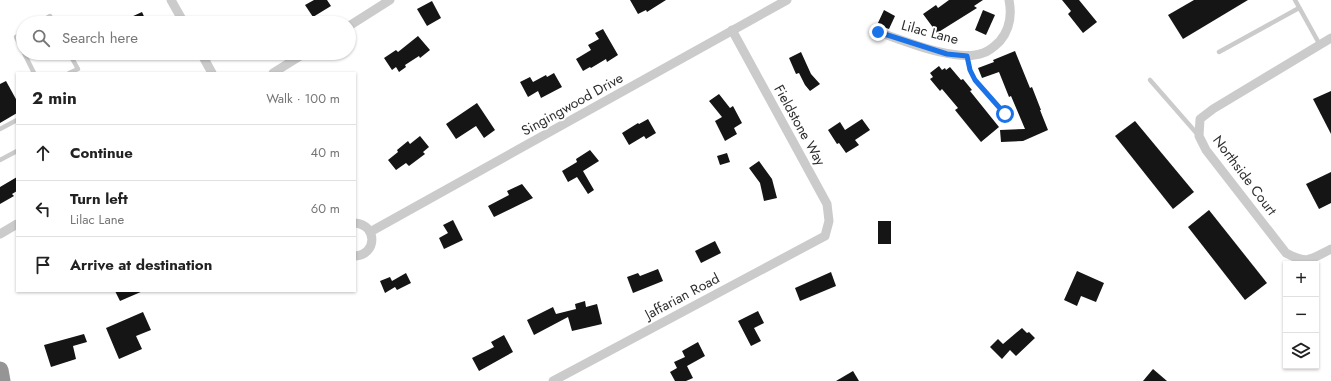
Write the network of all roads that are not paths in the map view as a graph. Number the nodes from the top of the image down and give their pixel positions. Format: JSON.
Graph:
{"nodes":[{"id":1,"x":171,"y":0,"type":"edge"},
{"id":2,"x":390,"y":0,"type":"edge"},
{"id":3,"x":786,"y":0,"type":"edge"},
{"id":4,"x":1009,"y":0,"type":"edge"},
{"id":5,"x":1295,"y":0,"type":"edge"},
{"id":6,"x":1299,"y":8,"type":"junction"},
{"id":7,"x":180,"y":16,"type":"edge"},
{"id":8,"x":356,"y":22,"type":"edge"},
{"id":9,"x":732,"y":30,"type":"junction"},
{"id":10,"x":878,"y":32,"type":"dead end"},
{"id":11,"x":1331,"y":38,"type":"edge"},
{"id":12,"x":1320,"y":45,"type":"junction"},
{"id":13,"x":1219,"y":52,"type":"dead end"},
{"id":14,"x":967,"y":56,"type":"junction"},
{"id":15,"x":27,"y":60,"type":"edge"},
{"id":16,"x":73,"y":60,"type":"edge"},
{"id":17,"x":204,"y":60,"type":"edge"},
{"id":18,"x":294,"y":60,"type":"edge"},
{"id":19,"x":33,"y":72,"type":"edge"},
{"id":20,"x":71,"y":72,"type":"edge"},
{"id":21,"x":211,"y":72,"type":"edge"},
{"id":22,"x":275,"y":72,"type":"edge"},
{"id":23,"x":1150,"y":80,"type":"dead end"},
{"id":24,"x":1005,"y":114,"type":"dead end"},
{"id":25,"x":16,"y":121,"type":"edge"},
{"id":26,"x":0,"y":129,"type":"edge"},
{"id":27,"x":1199,"y":136,"type":"junction"},
{"id":28,"x":16,"y":152,"type":"edge"},
{"id":29,"x":0,"y":160,"type":"edge"},
{"id":30,"x":356,"y":223,"type":"edge"},
{"id":31,"x":16,"y":225,"type":"edge"},
{"id":32,"x":370,"y":232,"type":"junction"},
{"id":33,"x":0,"y":234,"type":"edge"},
{"id":34,"x":825,"y":236,"type":"joint"},
{"id":35,"x":1331,"y":249,"type":"edge"},
{"id":36,"x":356,"y":256,"type":"edge"},
{"id":37,"x":0,"y":370,"type":"edge"},
{"id":38,"x":2,"y":381,"type":"edge"},
{"id":39,"x":553,"y":381,"type":"edge"}],
"edges":[{"from":1,"to":7,"type":"street"},
{"from":2,"to":8,"type":"street"},
{"from":3,"to":9,"type":"street","name":"Singingwood Drive"},
{"from":4,"to":14,"type":"street","name":"Lilac Lane"},
{"from":5,"to":6,"type":"lane"},
{"from":6,"to":12,"type":"lane"},
{"from":6,"to":13,"type":"lane"},
{"from":9,"to":32,"type":"street","name":"Singingwood Drive"},
{"from":9,"to":34,"type":"street","name":"Fieldstone Way"},
{"from":10,"to":14,"type":"street","name":"Lilac Lane"},
{"from":11,"to":12,"type":"street","name":"Northside Court"},
{"from":12,"to":27,"type":"street","name":"Northside Court"},
{"from":14,"to":24,"type":"lane"},
{"from":15,"to":19,"type":"lane"},
{"from":16,"to":20,"type":"lane"},
{"from":17,"to":21,"type":"street"},
{"from":18,"to":22,"type":"street"},
{"from":23,"to":27,"type":"lane"},
{"from":25,"to":26,"type":"lane"},
{"from":27,"to":35,"type":"street","name":"Northside Court"},
{"from":28,"to":29,"type":"lane"},
{"from":30,"to":32,"type":"street"},
{"from":31,"to":33,"type":"street"},
{"from":32,"to":36,"type":"street"},
{"from":34,"to":39,"type":"street","name":"Jaffarian Road"},
{"from":37,"to":38,"type":"highway"}]}
